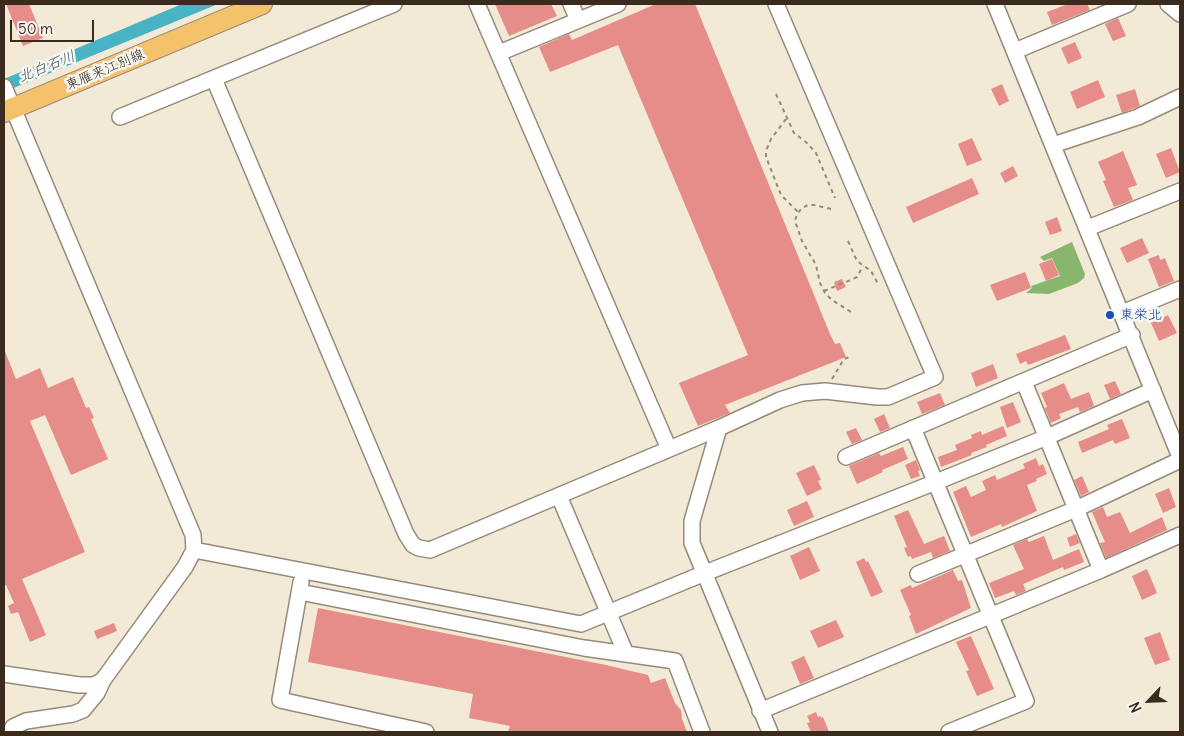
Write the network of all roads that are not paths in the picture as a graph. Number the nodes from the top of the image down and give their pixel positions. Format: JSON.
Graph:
{"nodes":[{"id":1,"x":262,"y":4,"type":"edge"},
{"id":2,"x":394,"y":4,"type":"edge"},
{"id":3,"x":477,"y":4,"type":"edge"},
{"id":4,"x":571,"y":4,"type":"edge"},
{"id":5,"x":618,"y":4,"type":"edge"},
{"id":6,"x":776,"y":4,"type":"edge"},
{"id":7,"x":994,"y":4,"type":"edge"},
{"id":8,"x":1128,"y":4,"type":"edge"},
{"id":9,"x":1168,"y":4,"type":"edge"},
{"id":10,"x":1180,"y":14,"type":"edge"},
{"id":11,"x":578,"y":20,"type":"junction"},
{"id":12,"x":1015,"y":50,"type":"junction"},
{"id":13,"x":499,"y":54,"type":"junction"},
{"id":14,"x":214,"y":79,"type":"junction"},
{"id":15,"x":1180,"y":97,"type":"edge"},
{"id":16,"x":7,"y":101,"type":"edge"},
{"id":17,"x":120,"y":117,"type":"dead end"},
{"id":18,"x":1053,"y":145,"type":"junction"},
{"id":19,"x":1180,"y":191,"type":"edge"},
{"id":20,"x":1088,"y":228,"type":"junction"},
{"id":21,"x":1180,"y":289,"type":"edge"},
{"id":22,"x":1122,"y":313,"type":"junction"},
{"id":23,"x":1132,"y":335,"type":"junction"},
{"id":24,"x":1024,"y":382,"type":"junction"},
{"id":25,"x":1153,"y":390,"type":"junction"},
{"id":26,"x":719,"y":428,"type":"junction"},
{"id":27,"x":913,"y":428,"type":"junction"},
{"id":28,"x":1047,"y":437,"type":"junction"},
{"id":29,"x":669,"y":449,"type":"junction"},
{"id":30,"x":846,"y":457,"type":"dead end"},
{"id":31,"x":1180,"y":459,"type":"edge"},
{"id":32,"x":936,"y":482,"type":"junction"},
{"id":33,"x":559,"y":496,"type":"junction"},
{"id":34,"x":1076,"y":509,"type":"junction"},
{"id":35,"x":1180,"y":535,"type":"edge"},
{"id":36,"x":194,"y":550,"type":"junction"},
{"id":37,"x":966,"y":555,"type":"junction"},
{"id":38,"x":1101,"y":570,"type":"junction"},
{"id":39,"x":303,"y":571,"type":"junction"},
{"id":40,"x":705,"y":573,"type":"junction"},
{"id":41,"x":918,"y":574,"type":"dead end"},
{"id":42,"x":300,"y":592,"type":"junction"},
{"id":43,"x":610,"y":614,"type":"junction"},
{"id":44,"x":990,"y":616,"type":"junction"},
{"id":45,"x":626,"y":654,"type":"junction"},
{"id":46,"x":4,"y":674,"type":"edge"},
{"id":47,"x":104,"y":678,"type":"junction"},
{"id":48,"x":760,"y":711,"type":"junction"},
{"id":49,"x":10,"y":732,"type":"edge"},
{"id":50,"x":426,"y":732,"type":"edge"},
{"id":51,"x":702,"y":732,"type":"edge"},
{"id":52,"x":770,"y":732,"type":"edge"},
{"id":53,"x":949,"y":732,"type":"edge"}],
"edges":[{"from":1,"to":16,"type":"main road","name":"東雁来江別線"},
{"from":2,"to":14,"type":"street"},
{"from":3,"to":13,"type":"street"},
{"from":4,"to":11,"type":"street"},
{"from":5,"to":11,"type":"street"},
{"from":6,"to":26,"type":"street"},
{"from":7,"to":12,"type":"street"},
{"from":8,"to":12,"type":"street"},
{"from":9,"to":10,"type":"street"},
{"from":11,"to":13,"type":"street"},
{"from":12,"to":18,"type":"street"},
{"from":13,"to":29,"type":"street"},
{"from":14,"to":17,"type":"street"},
{"from":14,"to":33,"type":"street"},
{"from":15,"to":18,"type":"street"},
{"from":16,"to":36,"type":"street"},
{"from":18,"to":20,"type":"street"},
{"from":19,"to":20,"type":"street"},
{"from":20,"to":22,"type":"street"},
{"from":21,"to":22,"type":"street"},
{"from":22,"to":23,"type":"street"},
{"from":23,"to":24,"type":"street"},
{"from":23,"to":25,"type":"street"},
{"from":24,"to":27,"type":"street"},
{"from":24,"to":28,"type":"street"},
{"from":25,"to":28,"type":"street"},
{"from":25,"to":31,"type":"street"},
{"from":26,"to":29,"type":"street"},
{"from":26,"to":40,"type":"street"},
{"from":27,"to":30,"type":"street"},
{"from":27,"to":32,"type":"street"},
{"from":28,"to":32,"type":"street"},
{"from":28,"to":34,"type":"street"},
{"from":29,"to":33,"type":"street"},
{"from":31,"to":34,"type":"street"},
{"from":32,"to":37,"type":"street"},
{"from":32,"to":40,"type":"street"},
{"from":33,"to":43,"type":"street"},
{"from":34,"to":37,"type":"street"},
{"from":34,"to":38,"type":"street"},
{"from":35,"to":38,"type":"street"},
{"from":36,"to":39,"type":"street"},
{"from":36,"to":47,"type":"street"},
{"from":37,"to":41,"type":"street"},
{"from":37,"to":44,"type":"street"},
{"from":38,"to":44,"type":"street"},
{"from":39,"to":42,"type":"street"},
{"from":39,"to":43,"type":"street"},
{"from":40,"to":43,"type":"street"},
{"from":40,"to":48,"type":"street"},
{"from":42,"to":45,"type":"street"},
{"from":42,"to":50,"type":"street"},
{"from":43,"to":45,"type":"street"},
{"from":44,"to":48,"type":"street"},
{"from":44,"to":53,"type":"street"},
{"from":45,"to":51,"type":"street"},
{"from":46,"to":47,"type":"street"},
{"from":47,"to":49,"type":"street"},
{"from":48,"to":52,"type":"street"}]}
